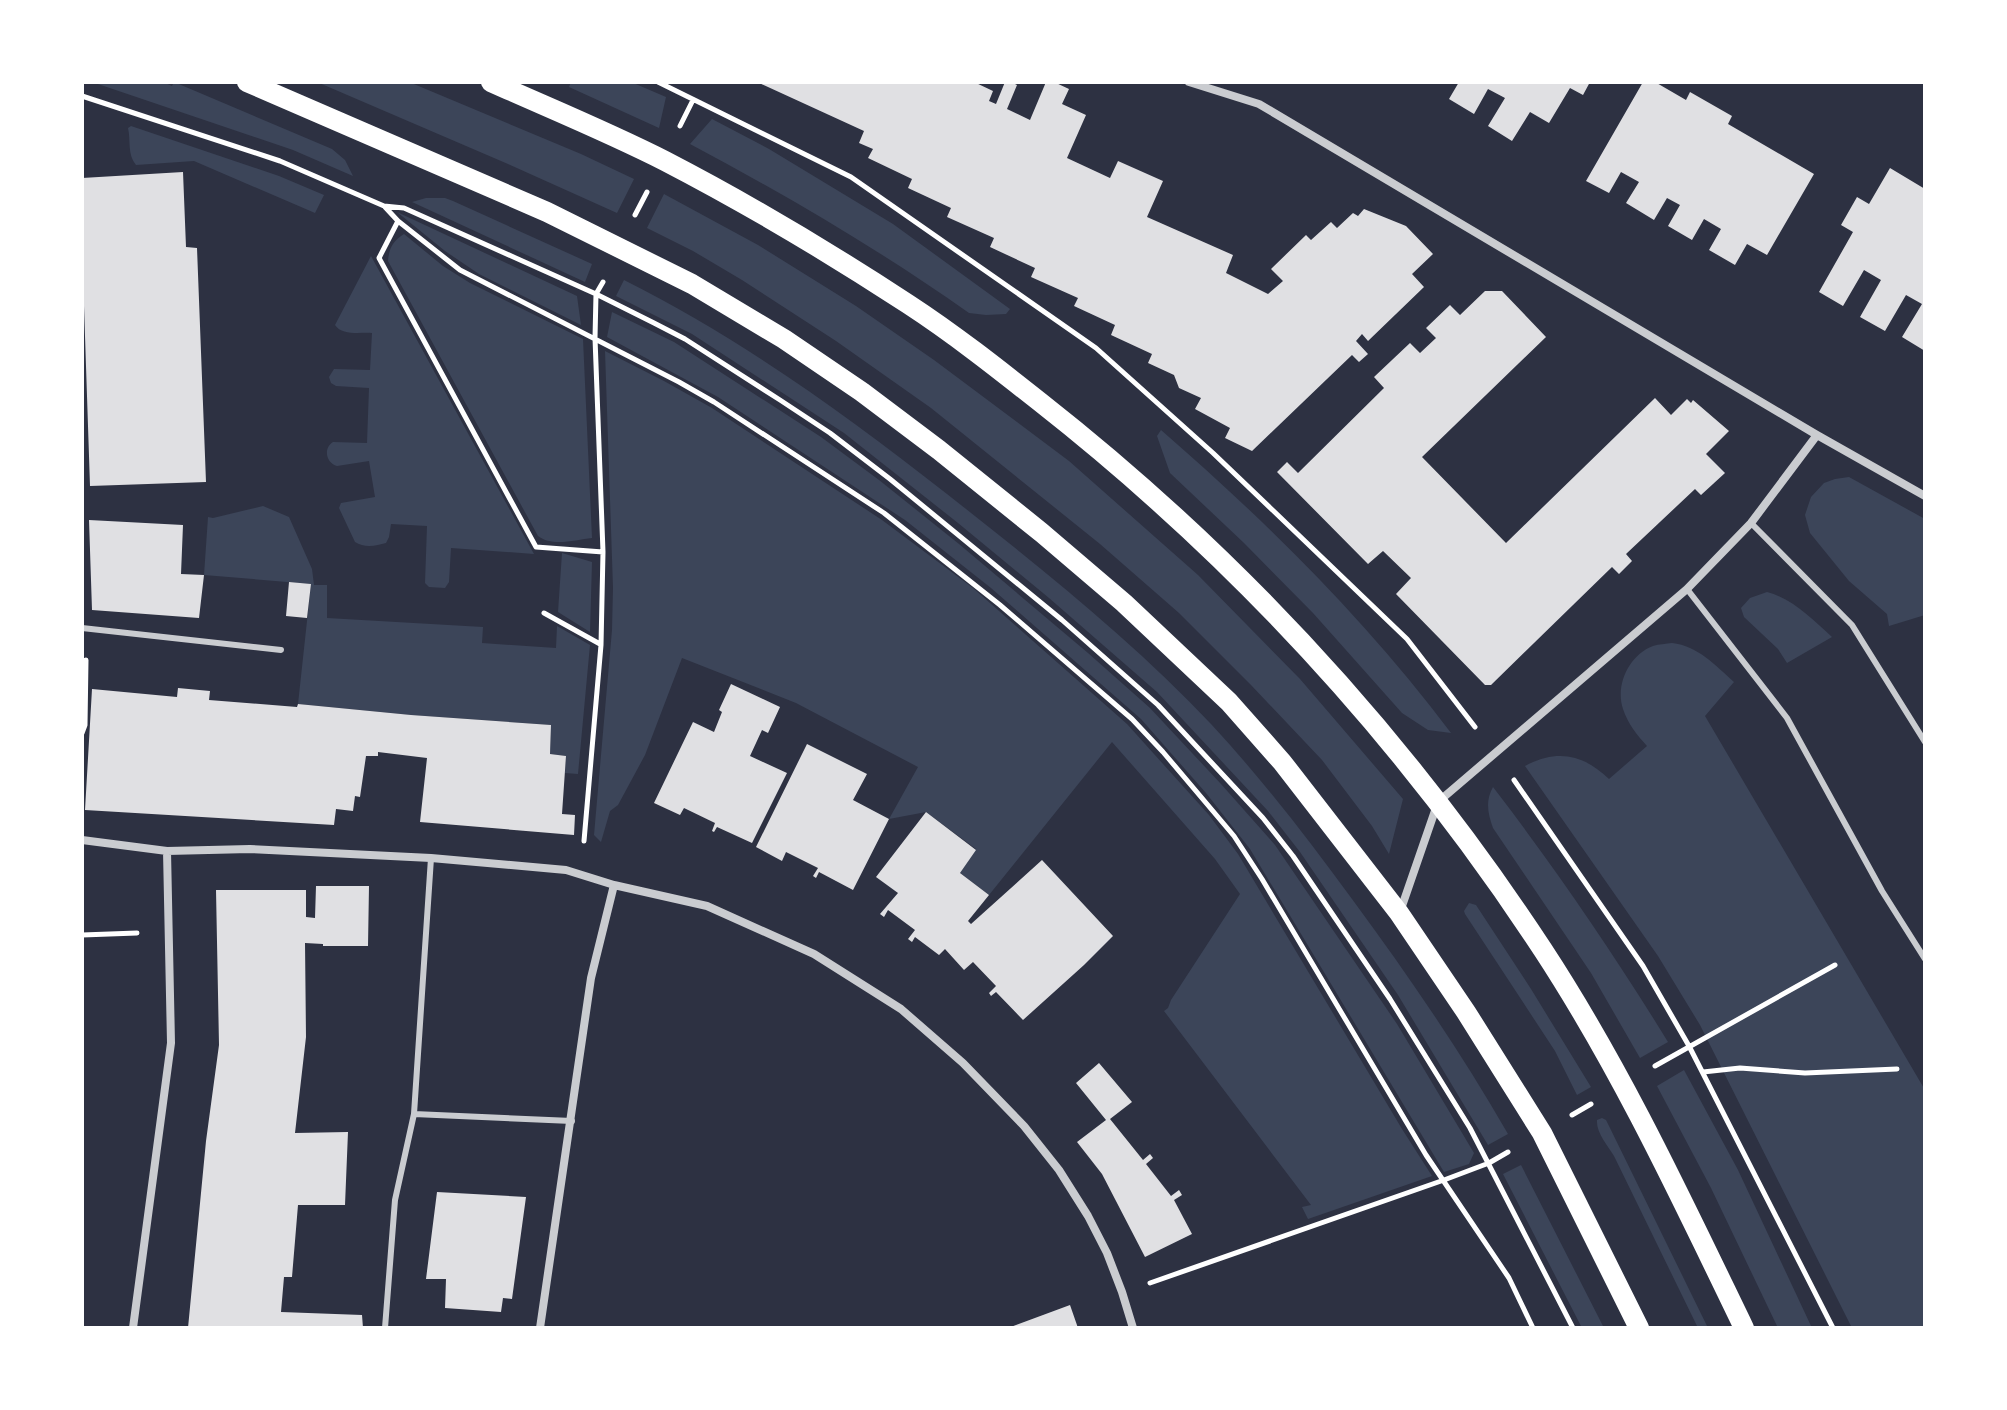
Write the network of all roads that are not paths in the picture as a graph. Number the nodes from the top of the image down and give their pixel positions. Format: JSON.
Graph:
{"nodes":[{"id":1,"x":247,"y":82,"type":"edge"},
{"id":2,"x":491,"y":82,"type":"edge"},
{"id":3,"x":1189,"y":82,"type":"edge"},
{"id":4,"x":1817,"y":435,"type":"junction"},
{"id":5,"x":1925,"y":496,"type":"edge"},
{"id":6,"x":1751,"y":523,"type":"junction"},
{"id":7,"x":1687,"y":589,"type":"junction"},
{"id":8,"x":82,"y":628,"type":"edge"},
{"id":9,"x":281,"y":650,"type":"dead end"},
{"id":10,"x":1925,"y":742,"type":"edge"},
{"id":11,"x":1438,"y":802,"type":"junction"},
{"id":12,"x":82,"y":840,"type":"edge"},
{"id":13,"x":167,"y":851,"type":"junction"},
{"id":14,"x":431,"y":858,"type":"junction"},
{"id":15,"x":614,"y":885,"type":"junction"},
{"id":16,"x":1399,"y":913,"type":"junction"},
{"id":17,"x":1925,"y":959,"type":"edge"},
{"id":18,"x":414,"y":1114,"type":"junction"},
{"id":19,"x":572,"y":1121,"type":"junction"},
{"id":20,"x":133,"y":1328,"type":"edge"},
{"id":21,"x":385,"y":1328,"type":"edge"},
{"id":22,"x":540,"y":1328,"type":"edge"},
{"id":23,"x":1133,"y":1328,"type":"edge"},
{"id":24,"x":1639,"y":1328,"type":"edge"},
{"id":25,"x":1744,"y":1328,"type":"edge"}],
"edges":[{"from":1,"to":16,"type":"main road"},
{"from":2,"to":11,"type":"main road"},
{"from":3,"to":4,"type":"street"},
{"from":4,"to":5,"type":"street"},
{"from":4,"to":6,"type":"street"},
{"from":6,"to":7,"type":"street"},
{"from":6,"to":10,"type":"lane"},
{"from":7,"to":11,"type":"street"},
{"from":7,"to":17,"type":"lane"},
{"from":8,"to":9,"type":"lane"},
{"from":11,"to":16,"type":"street"},
{"from":11,"to":25,"type":"main road"},
{"from":12,"to":13,"type":"street"},
{"from":13,"to":14,"type":"street"},
{"from":13,"to":20,"type":"street"},
{"from":14,"to":15,"type":"street"},
{"from":14,"to":18,"type":"lane"},
{"from":15,"to":19,"type":"street"},
{"from":15,"to":23,"type":"street"},
{"from":16,"to":24,"type":"main road"},
{"from":18,"to":19,"type":"lane"},
{"from":18,"to":21,"type":"lane"},
{"from":19,"to":22,"type":"street"}]}
